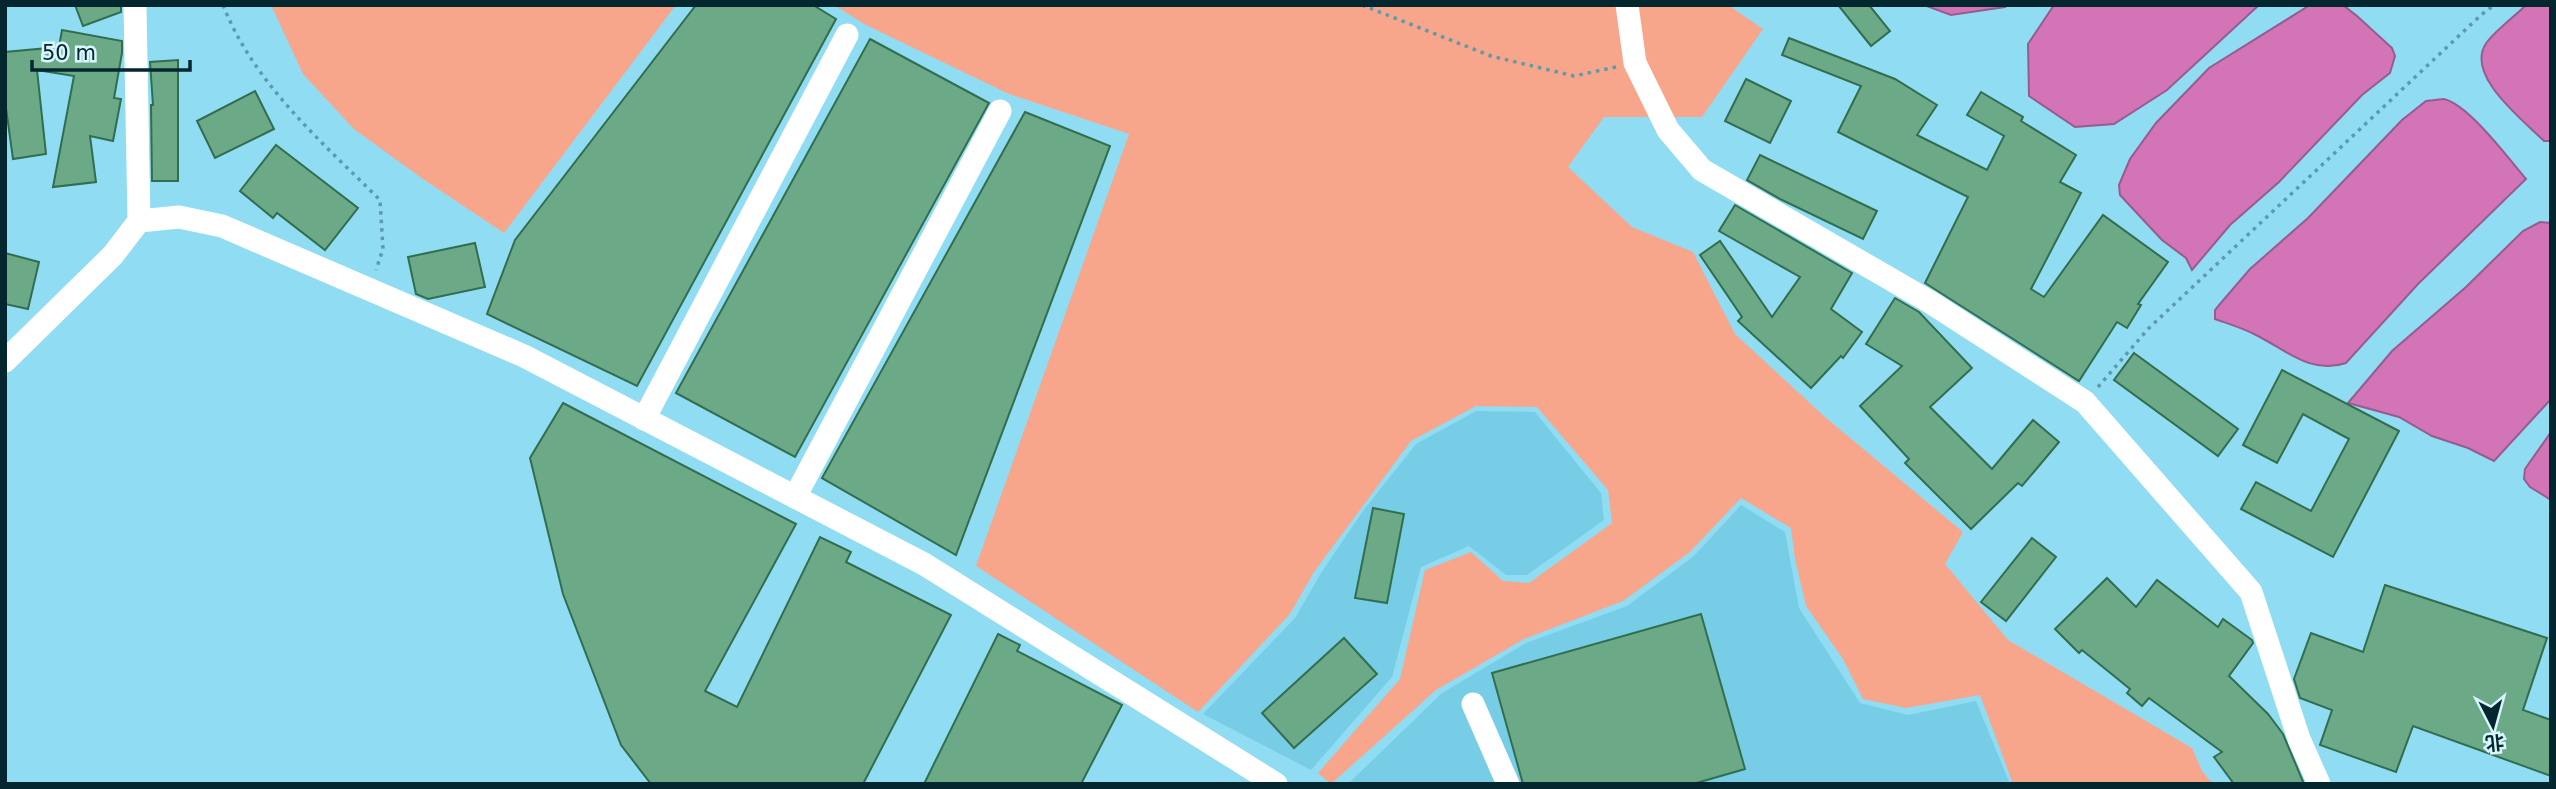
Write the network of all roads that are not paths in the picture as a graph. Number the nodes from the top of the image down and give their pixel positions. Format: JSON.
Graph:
{"nodes":[{"id":1,"x":135,"y":5,"type":"edge"},
{"id":2,"x":1627,"y":5,"type":"edge"},
{"id":3,"x":847,"y":35,"type":"dead end"},
{"id":4,"x":1000,"y":111,"type":"dead end"},
{"id":5,"x":139,"y":221,"type":"junction"},
{"id":6,"x":5,"y":360,"type":"edge"},
{"id":7,"x":644,"y":419,"type":"junction"},
{"id":8,"x":795,"y":497,"type":"junction"},
{"id":9,"x":1473,"y":704,"type":"dead end"},
{"id":10,"x":1276,"y":784,"type":"edge"},
{"id":11,"x":1508,"y":784,"type":"edge"},
{"id":12,"x":2319,"y":784,"type":"edge"}],
"edges":[{"from":1,"to":5,"type":"street"},
{"from":2,"to":12,"type":"street"},
{"from":3,"to":7,"type":"street"},
{"from":4,"to":8,"type":"street"},
{"from":5,"to":6,"type":"street"},
{"from":5,"to":7,"type":"street"},
{"from":7,"to":8,"type":"street"},
{"from":8,"to":10,"type":"street"},
{"from":9,"to":11,"type":"street"}]}
